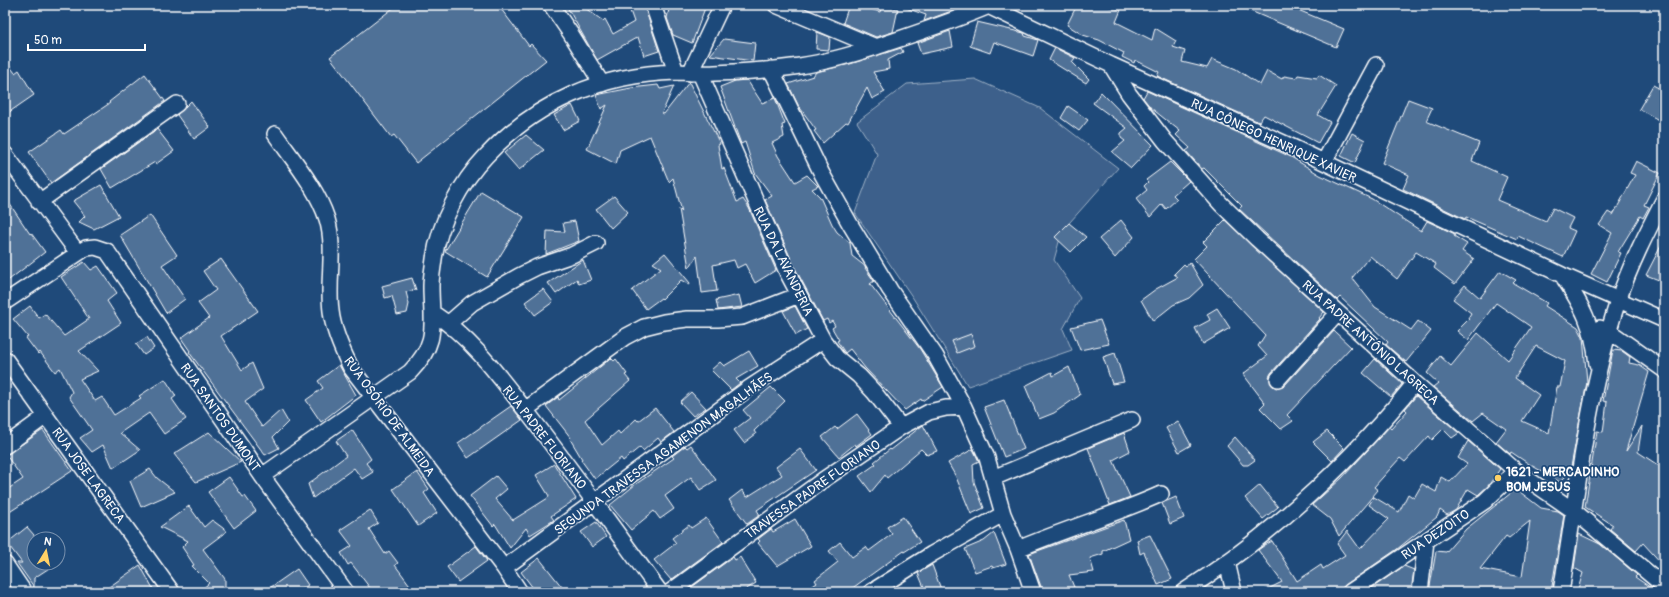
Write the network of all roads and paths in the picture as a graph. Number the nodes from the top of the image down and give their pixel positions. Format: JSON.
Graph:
{"nodes":[{"id":1,"x":551,"y":5,"type":"edge"},
{"id":2,"x":653,"y":5,"type":"edge"},
{"id":3,"x":722,"y":5,"type":"edge"},
{"id":4,"x":776,"y":5,"type":"edge"},
{"id":5,"x":988,"y":6,"type":"edge"},
{"id":6,"x":876,"y":47,"type":"junction"},
{"id":7,"x":1111,"y":65,"type":"junction"},
{"id":8,"x":1376,"y":65,"type":"dead end"},
{"id":9,"x":770,"y":69,"type":"junction"},
{"id":10,"x":689,"y":73,"type":"junction"},
{"id":11,"x":602,"y":84,"type":"junction"},
{"id":12,"x":177,"y":104,"type":"dead end"},
{"id":13,"x":275,"y":134,"type":"dead end"},
{"id":14,"x":5,"y":154,"type":"edge"},
{"id":15,"x":1324,"y":162,"type":"junction"},
{"id":16,"x":1664,"y":199,"type":"edge"},
{"id":17,"x":39,"y":202,"type":"junction"},
{"id":18,"x":596,"y":243,"type":"dead end"},
{"id":19,"x":78,"y":253,"type":"junction"},
{"id":20,"x":1562,"y":275,"type":"junction"},
{"id":21,"x":799,"y":295,"type":"junction"},
{"id":22,"x":1619,"y":299,"type":"junction"},
{"id":23,"x":5,"y":302,"type":"edge"},
{"id":24,"x":433,"y":313,"type":"junction"},
{"id":25,"x":1338,"y":313,"type":"junction"},
{"id":26,"x":1664,"y":320,"type":"edge"},
{"id":27,"x":448,"y":324,"type":"junction"},
{"id":28,"x":1590,"y":324,"type":"junction"},
{"id":29,"x":1609,"y":331,"type":"junction"},
{"id":30,"x":823,"y":340,"type":"junction"},
{"id":31,"x":5,"y":359,"type":"edge"},
{"id":32,"x":1664,"y":370,"type":"edge"},
{"id":33,"x":1598,"y":372,"type":"junction"},
{"id":34,"x":1278,"y":379,"type":"dead end"},
{"id":35,"x":1415,"y":384,"type":"junction"},
{"id":36,"x":374,"y":398,"type":"junction"},
{"id":37,"x":964,"y":407,"type":"junction"},
{"id":38,"x":525,"y":410,"type":"junction"},
{"id":39,"x":46,"y":416,"type":"junction"},
{"id":40,"x":1132,"y":420,"type":"dead end"},
{"id":41,"x":901,"y":427,"type":"junction"},
{"id":42,"x":5,"y":446,"type":"edge"},
{"id":43,"x":1516,"y":471,"type":"junction"},
{"id":44,"x":262,"y":476,"type":"junction"},
{"id":45,"x":993,"y":478,"type":"junction"},
{"id":46,"x":1161,"y":494,"type":"dead end"},
{"id":47,"x":595,"y":501,"type":"junction"},
{"id":48,"x":1574,"y":511,"type":"junction"},
{"id":49,"x":1003,"y":514,"type":"junction"},
{"id":50,"x":1426,"y":541,"type":"junction"},
{"id":51,"x":1018,"y":549,"type":"junction"},
{"id":52,"x":1227,"y":562,"type":"junction"},
{"id":53,"x":5,"y":564,"type":"edge"},
{"id":54,"x":504,"y":568,"type":"junction"},
{"id":55,"x":9,"y":579,"type":"edge"},
{"id":56,"x":1664,"y":586,"type":"edge"},
{"id":57,"x":24,"y":592,"type":"edge"},
{"id":58,"x":172,"y":592,"type":"edge"},
{"id":59,"x":346,"y":592,"type":"edge"},
{"id":60,"x":520,"y":592,"type":"edge"},
{"id":61,"x":660,"y":592,"type":"edge"},
{"id":62,"x":670,"y":592,"type":"edge"},
{"id":63,"x":871,"y":592,"type":"edge"},
{"id":64,"x":1033,"y":592,"type":"edge"},
{"id":65,"x":1183,"y":592,"type":"edge"},
{"id":66,"x":1234,"y":592,"type":"edge"},
{"id":67,"x":1350,"y":592,"type":"edge"},
{"id":68,"x":1420,"y":592,"type":"edge"},
{"id":69,"x":1561,"y":592,"type":"edge"}],
"edges":[{"from":1,"to":11,"type":"street"},
{"from":2,"to":10,"type":"street","name":"RUA DA LAVANDERIA"},
{"from":3,"to":10,"type":"street"},
{"from":4,"to":6,"type":"street"},
{"from":5,"to":6,"type":"street"},
{"from":5,"to":7,"type":"street","name":"RUA CÔNEGO HENRIQUE XAVIER"},
{"from":6,"to":9,"type":"street"},
{"from":7,"to":15,"type":"street","name":"RUA CÔNEGO HENRIQUE XAVIER"},
{"from":7,"to":25,"type":"street","name":"RUA PADRE ANTÔNIO LAGRECA"},
{"from":8,"to":15,"type":"street"},
{"from":9,"to":10,"type":"street"},
{"from":9,"to":37,"type":"street"},
{"from":10,"to":11,"type":"street"},
{"from":10,"to":21,"type":"street","name":"RUA DA LAVANDERIA"},
{"from":11,"to":24,"type":"street"},
{"from":12,"to":17,"type":"street"},
{"from":13,"to":36,"type":"street","name":"RUA OSÓRIO DE ALMEIDA"},
{"from":14,"to":17,"type":"street"},
{"from":15,"to":20,"type":"street","name":"RUA CÔNEGO HENRIQUE XAVIER"},
{"from":16,"to":22,"type":"street"},
{"from":17,"to":19,"type":"street"},
{"from":18,"to":27,"type":"street"},
{"from":19,"to":23,"type":"street"},
{"from":19,"to":44,"type":"street","name":"RUA SANTOS DUMONT"},
{"from":20,"to":22,"type":"street","name":"RUA CÔNEGO HENRIQUE XAVIER"},
{"from":20,"to":28,"type":"street"},
{"from":21,"to":30,"type":"street","name":"RUA DA LAVANDERIA"},
{"from":21,"to":38,"type":"street"},
{"from":22,"to":26,"type":"street","name":"RUA CÔNEGO HENRIQUE XAVIER"},
{"from":22,"to":29,"type":"street"},
{"from":24,"to":27,"type":"street","name":"RUA PADRE FLORIANO"},
{"from":24,"to":36,"type":"street"},
{"from":25,"to":34,"type":"street"},
{"from":25,"to":35,"type":"street","name":"RUA PADRE ANTÔNIO LAGRECA"},
{"from":27,"to":38,"type":"street","name":"RUA PADRE FLORIANO"},
{"from":28,"to":29,"type":"street"},
{"from":28,"to":33,"type":"street"},
{"from":29,"to":32,"type":"street"},
{"from":29,"to":33,"type":"street"},
{"from":30,"to":41,"type":"street","name":"RUA DA LAVANDERIA"},
{"from":30,"to":47,"type":"street","name":"SEGUNDA TRAVESSA AGAMENON MAGALHÃES"},
{"from":31,"to":39,"type":"street","name":"RUA JOSE LAGRECA"},
{"from":33,"to":48,"type":"street"},
{"from":35,"to":43,"type":"street","name":"RUA PADRE ANTÔNIO LAGRECA"},
{"from":35,"to":52,"type":"street"},
{"from":36,"to":44,"type":"street"},
{"from":36,"to":54,"type":"street","name":"RUA OSÓRIO DE ALMEIDA"},
{"from":37,"to":41,"type":"street","name":"TRAVESSA PADRE FLORIANO"},
{"from":37,"to":45,"type":"street"},
{"from":38,"to":47,"type":"street","name":"RUA PADRE FLORIANO"},
{"from":39,"to":42,"type":"street"},
{"from":39,"to":58,"type":"street","name":"RUA JOSE LAGRECA"},
{"from":40,"to":45,"type":"street"},
{"from":41,"to":62,"type":"street","name":"TRAVESSA PADRE FLORIANO"},
{"from":43,"to":48,"type":"street","name":"RUA PADRE ANTÔNIO LAGRECA"},
{"from":43,"to":50,"type":"street","name":"RUA DEZOITO"},
{"from":44,"to":59,"type":"street","name":"RUA SANTOS DUMONT"},
{"from":45,"to":49,"type":"street"},
{"from":46,"to":51,"type":"street"},
{"from":47,"to":54,"type":"street","name":"SEGUNDA TRAVESSA AGAMENON MAGALHÃES"},
{"from":47,"to":61,"type":"street","name":"RUA PADRE FLORIANO"},
{"from":48,"to":56,"type":"street","name":"RUA PADRE ANTÔNIO LAGRECA"},
{"from":48,"to":69,"type":"street"},
{"from":49,"to":51,"type":"street"},
{"from":49,"to":63,"type":"street"},
{"from":50,"to":67,"type":"street","name":"RUA DEZOITO"},
{"from":50,"to":68,"type":"street"},
{"from":51,"to":64,"type":"street"},
{"from":52,"to":65,"type":"street"},
{"from":52,"to":66,"type":"street"},
{"from":53,"to":55,"type":"street"},
{"from":54,"to":60,"type":"street","name":"RUA OSÓRIO DE ALMEIDA"},
{"from":55,"to":57,"type":"street"}]}
